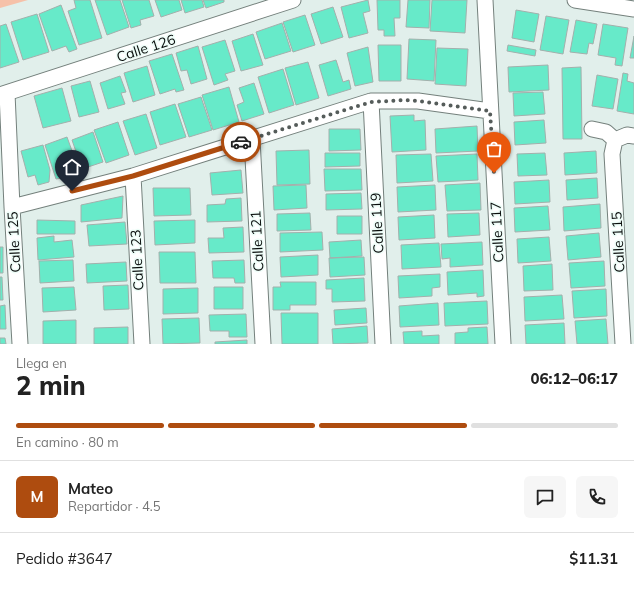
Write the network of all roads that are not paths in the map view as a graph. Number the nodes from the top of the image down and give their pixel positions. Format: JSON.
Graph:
{"nodes":[{"id":1,"x":292,"y":0,"type":"edge"},
{"id":2,"x":485,"y":0,"type":"edge"},
{"id":3,"x":575,"y":0,"type":"edge"},
{"id":4,"x":634,"y":9,"type":"edge"},
{"id":5,"x":4,"y":94,"type":"edge"},
{"id":6,"x":371,"y":102,"type":"junction"},
{"id":7,"x":490,"y":111,"type":"junction"},
{"id":8,"x":592,"y":128,"type":"dead end"},
{"id":9,"x":634,"y":136,"type":"edge"},
{"id":10,"x":252,"y":139,"type":"junction"},
{"id":11,"x":615,"y":140,"type":"junction"},
{"id":12,"x":133,"y":176,"type":"junction"},
{"id":13,"x":12,"y":207,"type":"junction"},
{"id":14,"x":20,"y":344,"type":"edge"},
{"id":15,"x":142,"y":344,"type":"edge"},
{"id":16,"x":263,"y":344,"type":"edge"},
{"id":17,"x":383,"y":344,"type":"edge"},
{"id":18,"x":503,"y":344,"type":"edge"},
{"id":19,"x":623,"y":344,"type":"edge"}],
"edges":[{"from":1,"to":5,"type":"street","name":"Calle 126"},
{"from":2,"to":7,"type":"street","name":"Calle 117"},
{"from":3,"to":4,"type":"street"},
{"from":5,"to":13,"type":"street","name":"Calle 125"},
{"from":6,"to":7,"type":"street"},
{"from":6,"to":10,"type":"street"},
{"from":6,"to":17,"type":"street","name":"Calle 119"},
{"from":7,"to":18,"type":"street","name":"Calle 117"},
{"from":8,"to":11,"type":"street"},
{"from":9,"to":11,"type":"street"},
{"from":10,"to":12,"type":"street"},
{"from":10,"to":16,"type":"street","name":"Calle 121"},
{"from":11,"to":19,"type":"street","name":"Calle 115"},
{"from":12,"to":13,"type":"street"},
{"from":12,"to":15,"type":"street","name":"Calle 123"},
{"from":13,"to":14,"type":"street","name":"Calle 125"}]}
